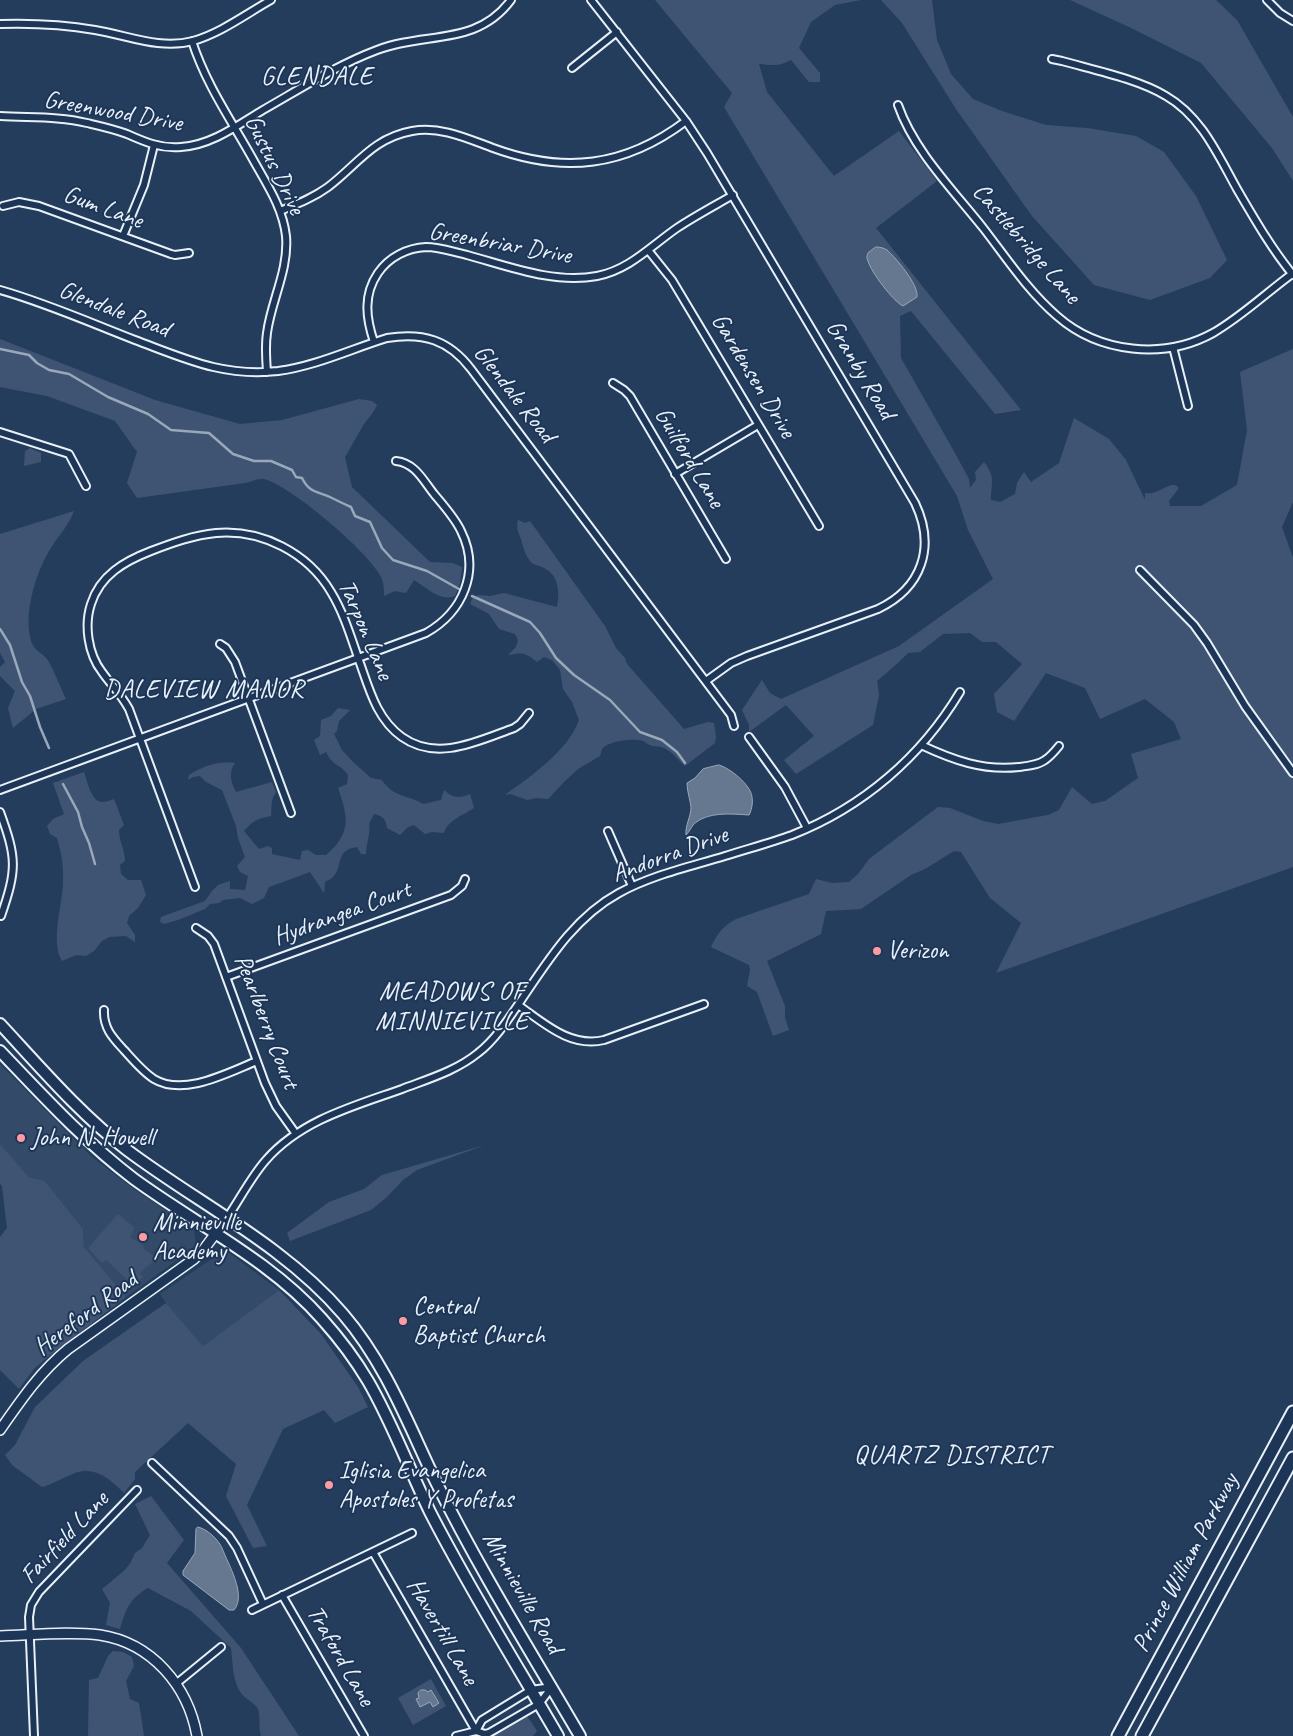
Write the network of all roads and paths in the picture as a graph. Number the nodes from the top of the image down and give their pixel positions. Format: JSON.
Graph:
{"nodes":[{"id":1,"x":271,"y":0,"type":"edge"},
{"id":2,"x":511,"y":0,"type":"edge"},
{"id":3,"x":591,"y":0,"type":"edge"},
{"id":4,"x":1267,"y":0,"type":"edge"},
{"id":5,"x":1293,"y":20,"type":"edge"},
{"id":6,"x":0,"y":24,"type":"edge"},
{"id":7,"x":617,"y":32,"type":"junction"},
{"id":8,"x":192,"y":41,"type":"junction"},
{"id":9,"x":1052,"y":59,"type":"dead end"},
{"id":10,"x":572,"y":68,"type":"dead end"},
{"id":11,"x":898,"y":105,"type":"dead end"},
{"id":12,"x":0,"y":116,"type":"edge"},
{"id":13,"x":686,"y":121,"type":"junction"},
{"id":14,"x":235,"y":127,"type":"junction"},
{"id":15,"x":154,"y":145,"type":"junction"},
{"id":16,"x":732,"y":195,"type":"junction"},
{"id":17,"x":3,"y":206,"type":"dead end"},
{"id":18,"x":280,"y":210,"type":"junction"},
{"id":19,"x":123,"y":236,"type":"junction"},
{"id":20,"x":648,"y":250,"type":"junction"},
{"id":21,"x":189,"y":253,"type":"dead end"},
{"id":22,"x":1292,"y":274,"type":"edge"},
{"id":23,"x":0,"y":290,"type":"edge"},
{"id":24,"x":374,"y":342,"type":"junction"},
{"id":25,"x":1173,"y":347,"type":"junction"},
{"id":26,"x":267,"y":372,"type":"junction"},
{"id":27,"x":612,"y":383,"type":"dead end"},
{"id":28,"x":1188,"y":406,"type":"dead end"},
{"id":29,"x":758,"y":425,"type":"junction"},
{"id":30,"x":0,"y":432,"type":"edge"},
{"id":31,"x":396,"y":461,"type":"dead end"},
{"id":32,"x":675,"y":474,"type":"junction"},
{"id":33,"x":86,"y":486,"type":"dead end"},
{"id":34,"x":819,"y":526,"type":"dead end"},
{"id":35,"x":726,"y":559,"type":"dead end"},
{"id":36,"x":1140,"y":570,"type":"dead end"},
{"id":37,"x":220,"y":644,"type":"dead end"},
{"id":38,"x":358,"y":658,"type":"junction"},
{"id":39,"x":706,"y":681,"type":"junction"},
{"id":40,"x":960,"y":692,"type":"dead end"},
{"id":41,"x":249,"y":698,"type":"junction"},
{"id":42,"x":529,"y":713,"type":"dead end"},
{"id":43,"x":734,"y":726,"type":"dead end"},
{"id":44,"x":140,"y":738,"type":"junction"},
{"id":45,"x":749,"y":738,"type":"dead end"},
{"id":46,"x":921,"y":745,"type":"junction"},
{"id":47,"x":1059,"y":746,"type":"dead end"},
{"id":48,"x":1293,"y":773,"type":"edge"},
{"id":49,"x":0,"y":790,"type":"edge"},
{"id":50,"x":0,"y":812,"type":"edge"},
{"id":51,"x":291,"y":813,"type":"dead end"},
{"id":52,"x":807,"y":828,"type":"junction"},
{"id":53,"x":608,"y":831,"type":"dead end"},
{"id":54,"x":465,"y":879,"type":"dead end"},
{"id":55,"x":632,"y":886,"type":"junction"},
{"id":56,"x":195,"y":887,"type":"dead end"},
{"id":57,"x":0,"y":916,"type":"edge"},
{"id":58,"x":196,"y":928,"type":"dead end"},
{"id":59,"x":226,"y":977,"type":"junction"},
{"id":60,"x":518,"y":1004,"type":"junction"},
{"id":61,"x":704,"y":1004,"type":"dead end"},
{"id":62,"x":104,"y":1010,"type":"dead end"},
{"id":63,"x":0,"y":1024,"type":"edge"},
{"id":64,"x":0,"y":1051,"type":"edge"},
{"id":65,"x":257,"y":1062,"type":"junction"},
{"id":66,"x":296,"y":1134,"type":"junction"},
{"id":67,"x":227,"y":1218,"type":"junction"},
{"id":68,"x":216,"y":1233,"type":"junction"},
{"id":69,"x":1293,"y":1412,"type":"edge"},
{"id":70,"x":0,"y":1430,"type":"edge"},
{"id":71,"x":1293,"y":1458,"type":"edge"},
{"id":72,"x":152,"y":1463,"type":"dead end"},
{"id":73,"x":137,"y":1490,"type":"dead end"},
{"id":74,"x":412,"y":1533,"type":"dead end"},
{"id":75,"x":372,"y":1552,"type":"junction"},
{"id":76,"x":282,"y":1595,"type":"junction"},
{"id":77,"x":263,"y":1604,"type":"junction"},
{"id":78,"x":252,"y":1610,"type":"dead end"},
{"id":79,"x":0,"y":1636,"type":"edge"},
{"id":80,"x":30,"y":1636,"type":"junction"},
{"id":81,"x":221,"y":1647,"type":"dead end"},
{"id":82,"x":177,"y":1683,"type":"junction"},
{"id":83,"x":552,"y":1687,"type":"junction"},
{"id":84,"x":532,"y":1690,"type":"junction"},
{"id":85,"x":539,"y":1704,"type":"junction"},
{"id":86,"x":476,"y":1731,"type":"junction"},
{"id":87,"x":34,"y":1736,"type":"edge"},
{"id":88,"x":197,"y":1736,"type":"edge"},
{"id":89,"x":364,"y":1736,"type":"edge"},
{"id":90,"x":456,"y":1736,"type":"edge"},
{"id":91,"x":558,"y":1736,"type":"edge"},
{"id":92,"x":580,"y":1736,"type":"edge"},
{"id":93,"x":1118,"y":1736,"type":"edge"},
{"id":94,"x":1142,"y":1736,"type":"edge"}],
"edges":[{"from":1,"to":8,"type":"street"},
{"from":2,"to":14,"type":"street","name":"Greenwood Drive"},
{"from":3,"to":7,"type":"street","name":"Granby Road"},
{"from":4,"to":5,"type":"street"},
{"from":6,"to":8,"type":"street"},
{"from":7,"to":10,"type":"street"},
{"from":7,"to":13,"type":"street","name":"Granby Road"},
{"from":8,"to":14,"type":"street","name":"Gustus Drive"},
{"from":9,"to":22,"type":"street"},
{"from":11,"to":25,"type":"street","name":"Castlebridge Lane"},
{"from":12,"to":15,"type":"street","name":"Greenwood Drive"},
{"from":13,"to":16,"type":"street","name":"Granby Road"},
{"from":13,"to":18,"type":"street"},
{"from":14,"to":15,"type":"street","name":"Greenwood Drive"},
{"from":14,"to":18,"type":"street","name":"Gustus Drive"},
{"from":15,"to":19,"type":"street"},
{"from":16,"to":20,"type":"street","name":"Greenbriar Drive"},
{"from":16,"to":39,"type":"street","name":"Granby Road"},
{"from":17,"to":19,"type":"street","name":"Gum Lane"},
{"from":18,"to":26,"type":"street","name":"Gustus Drive"},
{"from":19,"to":21,"type":"street","name":"Gum Lane"},
{"from":20,"to":24,"type":"street","name":"Greenbriar Drive"},
{"from":20,"to":29,"type":"street","name":"Gardensen Drive"},
{"from":22,"to":25,"type":"street","name":"Castlebridge Lane"},
{"from":23,"to":26,"type":"street","name":"Glendale Road"},
{"from":24,"to":26,"type":"street","name":"Glendale Road"},
{"from":24,"to":39,"type":"street","name":"Glendale Road"},
{"from":25,"to":28,"type":"street"},
{"from":27,"to":32,"type":"street","name":"Guilford Lane"},
{"from":29,"to":32,"type":"street"},
{"from":29,"to":34,"type":"street","name":"Gardensen Drive"},
{"from":30,"to":33,"type":"street"},
{"from":31,"to":38,"type":"street"},
{"from":32,"to":35,"type":"street","name":"Guilford Lane"},
{"from":36,"to":48,"type":"street"},
{"from":37,"to":41,"type":"street"},
{"from":38,"to":41,"type":"street"},
{"from":38,"to":42,"type":"street","name":"Tarpon Lane"},
{"from":38,"to":44,"type":"street","name":"Tarpon Lane"},
{"from":39,"to":43,"type":"street","name":"Glendale Road"},
{"from":40,"to":46,"type":"street","name":"Andorra Drive"},
{"from":41,"to":44,"type":"street"},
{"from":41,"to":51,"type":"street"},
{"from":44,"to":49,"type":"street"},
{"from":44,"to":56,"type":"street","name":"Tarpon Lane"},
{"from":45,"to":52,"type":"street"},
{"from":46,"to":47,"type":"street"},
{"from":46,"to":52,"type":"street","name":"Andorra Drive"},
{"from":50,"to":57,"type":"street"},
{"from":52,"to":55,"type":"street","name":"Andorra Drive"},
{"from":53,"to":55,"type":"street"},
{"from":54,"to":59,"type":"street","name":"Hydrangea Court"},
{"from":55,"to":60,"type":"street","name":"Andorra Drive"},
{"from":58,"to":59,"type":"street","name":"Pearlberry Court"},
{"from":59,"to":65,"type":"street","name":"Pearlberry Court"},
{"from":60,"to":61,"type":"street"},
{"from":60,"to":66,"type":"street","name":"Andorra Drive"},
{"from":62,"to":65,"type":"street"},
{"from":63,"to":67,"type":"main road","name":"Minnieville Road"},
{"from":64,"to":68,"type":"main road","name":"Minnieville Road"},
{"from":65,"to":66,"type":"street","name":"Pearlberry Court"},
{"from":66,"to":67,"type":"street","name":"Andorra Drive"},
{"from":67,"to":68,"type":"street","name":"Hereford Road"},
{"from":67,"to":83,"type":"main road","name":"Minnieville Road"},
{"from":68,"to":70,"type":"street","name":"Hereford Road"},
{"from":68,"to":84,"type":"main road","name":"Minnieville Road"},
{"from":69,"to":93,"type":"highway","name":"Prince William Parkway"},
{"from":71,"to":94,"type":"highway","name":"Prince William Parkway"},
{"from":72,"to":77,"type":"street"},
{"from":73,"to":80,"type":"street","name":"Fairfield Lane"},
{"from":74,"to":75,"type":"street"},
{"from":75,"to":76,"type":"street"},
{"from":75,"to":86,"type":"street","name":"Havertill Lane"},
{"from":76,"to":77,"type":"street"},
{"from":76,"to":89,"type":"street","name":"Traford Lane"},
{"from":77,"to":78,"type":"street"},
{"from":79,"to":80,"type":"street"},
{"from":80,"to":82,"type":"street"},
{"from":80,"to":87,"type":"street","name":"Fairfield Lane"},
{"from":81,"to":82,"type":"street"},
{"from":82,"to":88,"type":"street"},
{"from":83,"to":84,"type":"street"},
{"from":83,"to":85,"type":"street"},
{"from":83,"to":92,"type":"main road","name":"Minnieville Road"},
{"from":84,"to":85,"type":"main road","name":"Minnieville Road"},
{"from":84,"to":86,"type":"street"},
{"from":85,"to":86,"type":"street"},
{"from":85,"to":91,"type":"main road","name":"Minnieville Road"},
{"from":86,"to":90,"type":"street"}]}
